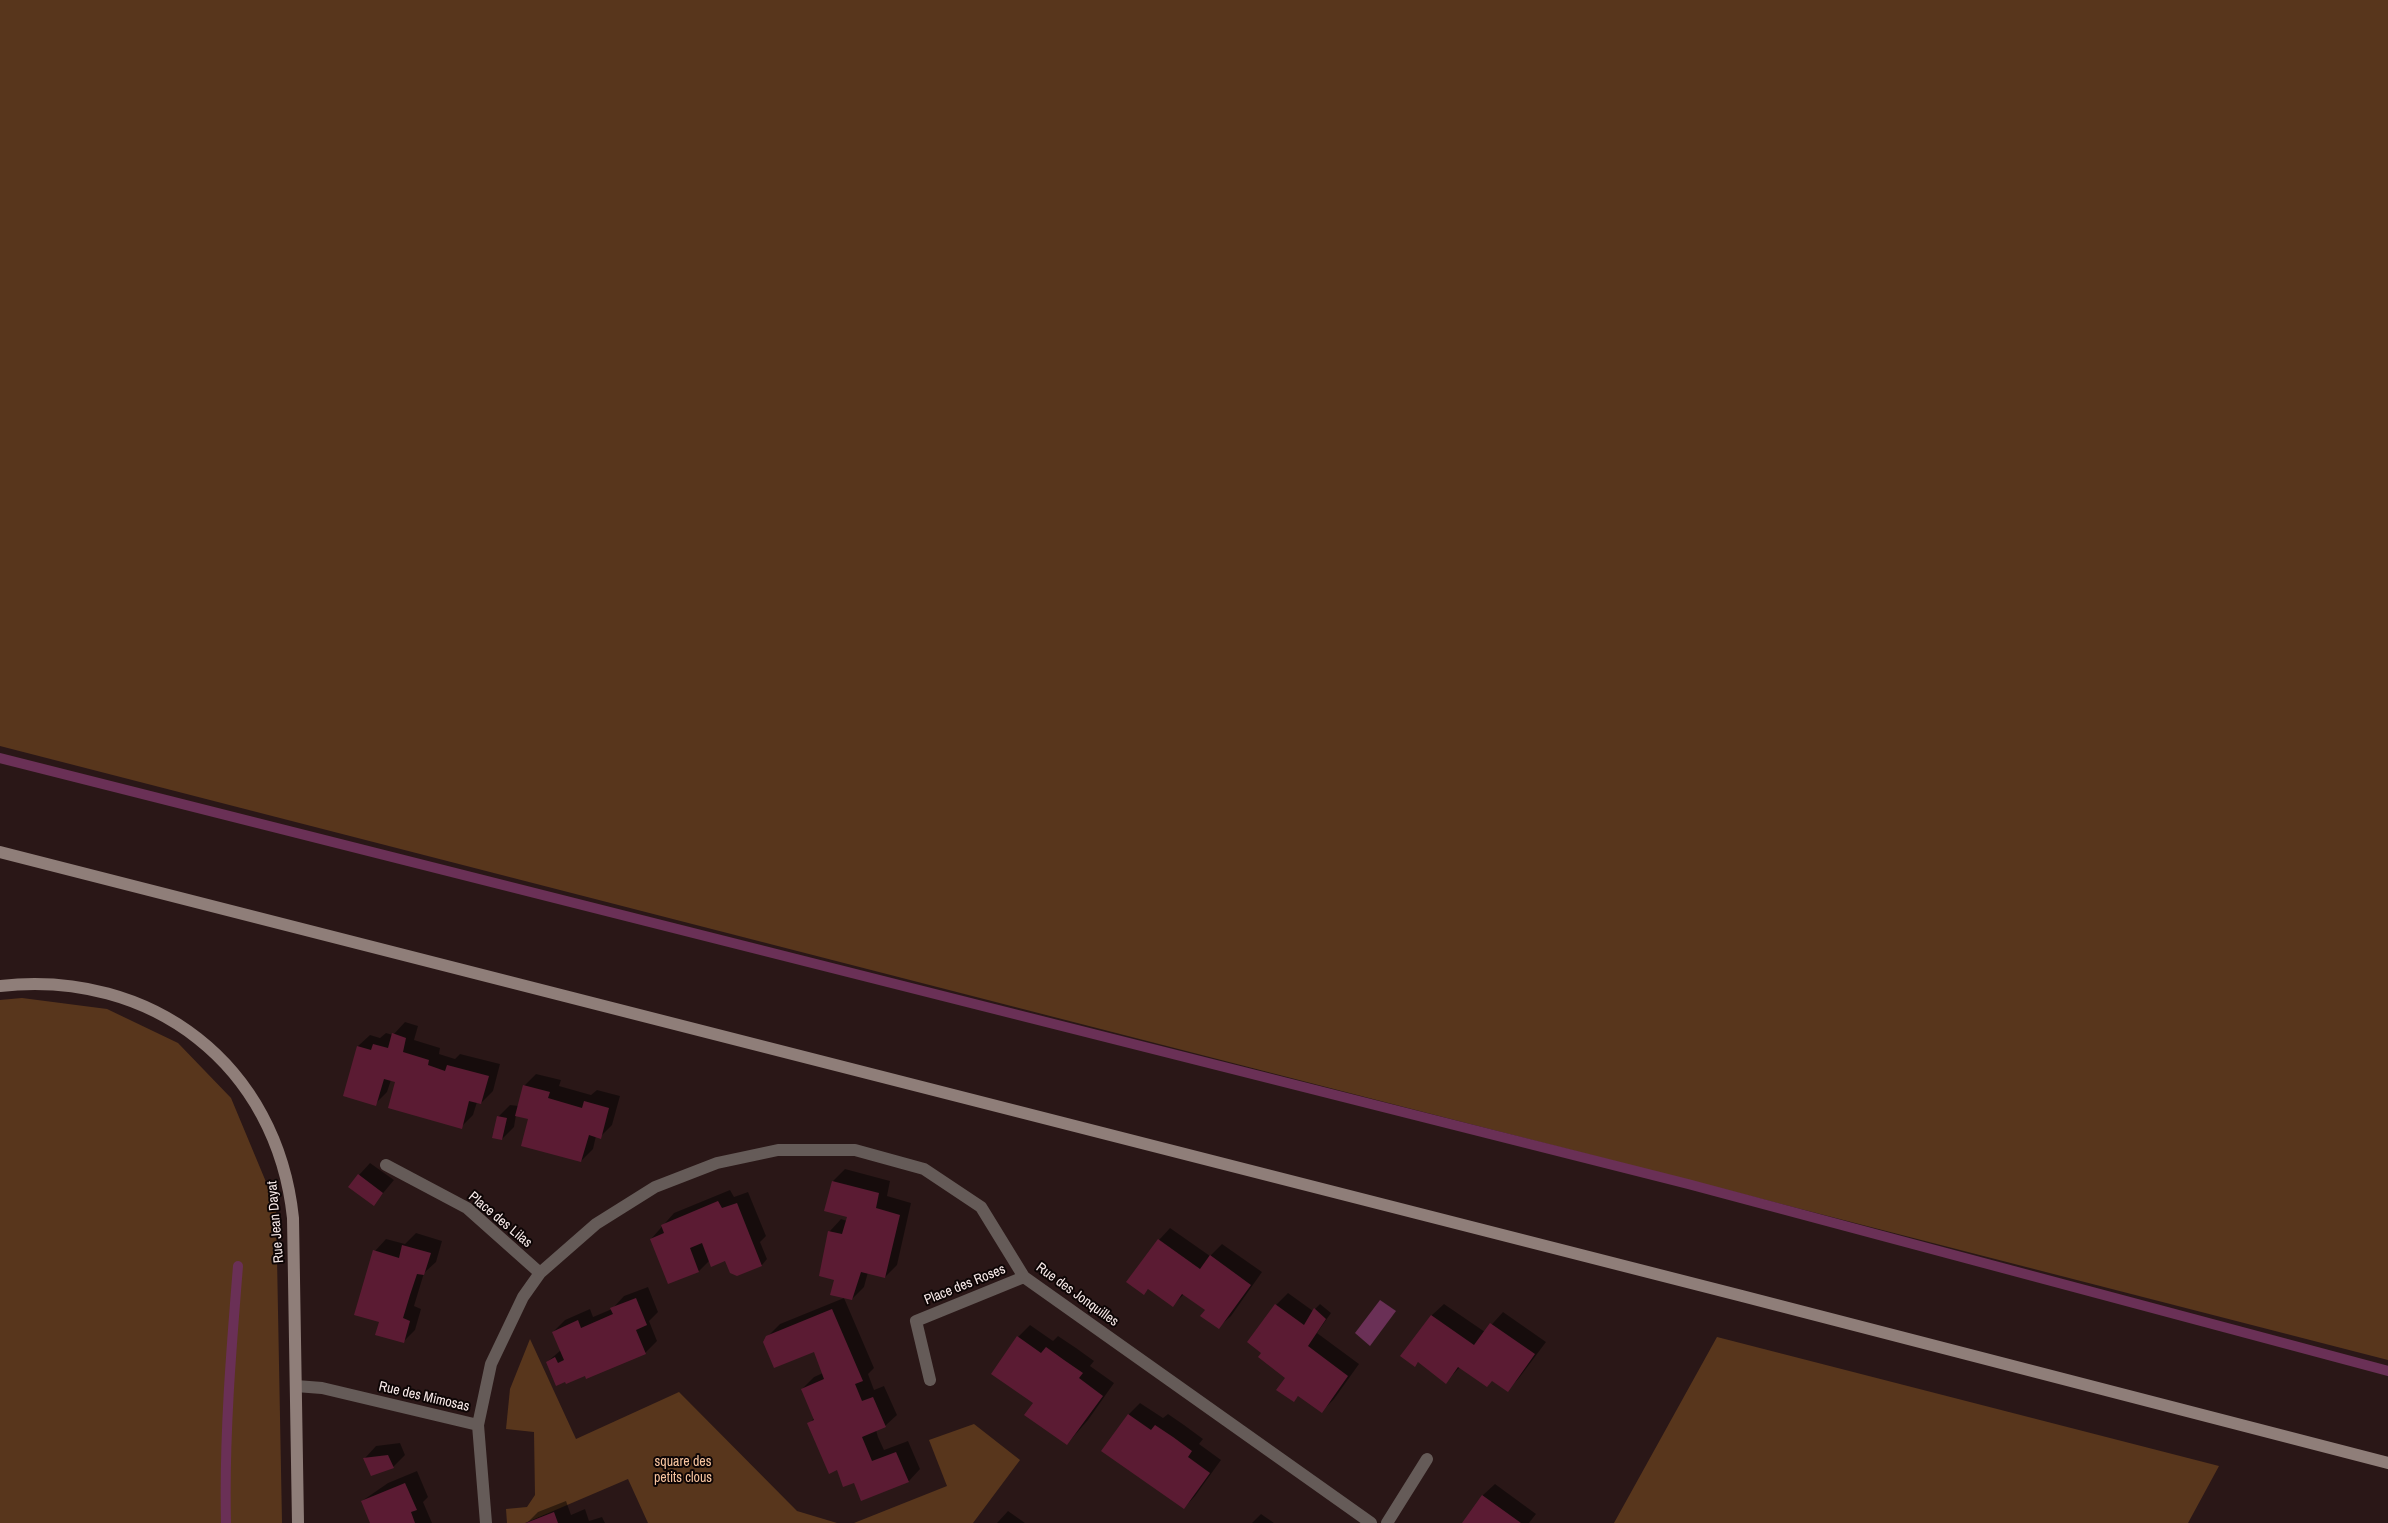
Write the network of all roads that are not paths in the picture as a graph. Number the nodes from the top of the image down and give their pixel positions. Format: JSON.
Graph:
{"nodes":[{"id":1,"x":0,"y":852,"type":"edge"},
{"id":2,"x":0,"y":986,"type":"edge"},
{"id":3,"x":386,"y":1165,"type":"dead end"},
{"id":4,"x":540,"y":1273,"type":"junction"},
{"id":5,"x":1024,"y":1277,"type":"junction"},
{"id":6,"x":930,"y":1380,"type":"dead end"},
{"id":7,"x":296,"y":1386,"type":"junction"},
{"id":8,"x":478,"y":1425,"type":"junction"},
{"id":9,"x":1427,"y":1459,"type":"dead end"},
{"id":10,"x":2388,"y":1464,"type":"edge"},
{"id":11,"x":298,"y":1523,"type":"edge"},
{"id":12,"x":486,"y":1523,"type":"edge"},
{"id":13,"x":1371,"y":1523,"type":"edge"},
{"id":14,"x":1387,"y":1523,"type":"edge"}],
"edges":[{"from":1,"to":10,"type":"main road"},
{"from":2,"to":7,"type":"main road","name":"Rue Jean Dayat"},
{"from":3,"to":4,"type":"street","name":"Place des Lilas"},
{"from":4,"to":5,"type":"street","name":"Rue des Jonquilles"},
{"from":4,"to":8,"type":"street","name":"Rue des Jonquilles"},
{"from":5,"to":6,"type":"street","name":"Place des Roses"},
{"from":5,"to":13,"type":"street","name":"Rue des Jonquilles"},
{"from":7,"to":8,"type":"street","name":"Rue des Mimosas"},
{"from":7,"to":11,"type":"main road","name":"Rue Jean Dayat"},
{"from":8,"to":12,"type":"street","name":"Rue des Mimosas"},
{"from":9,"to":14,"type":"street"}]}
